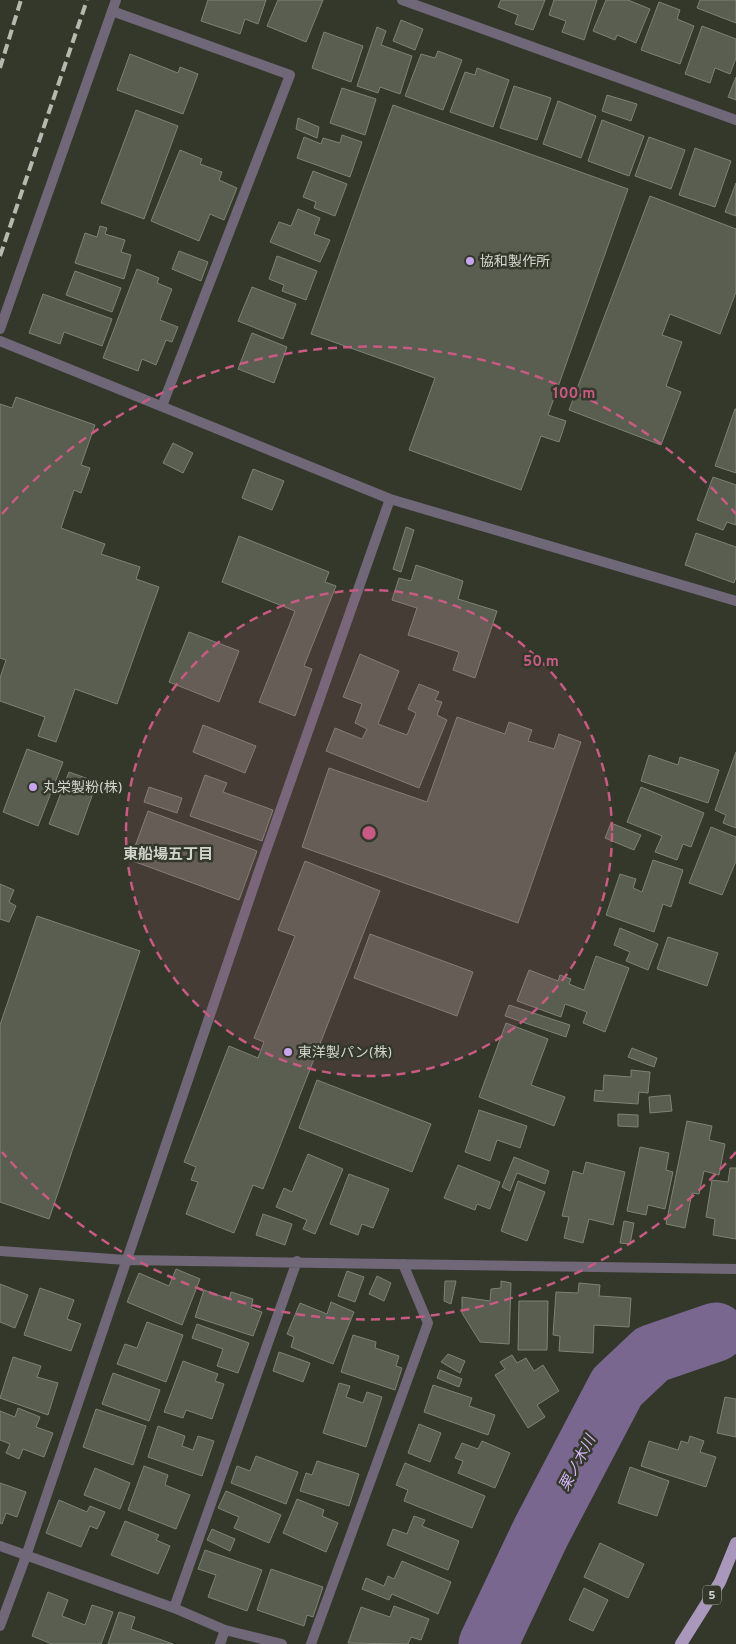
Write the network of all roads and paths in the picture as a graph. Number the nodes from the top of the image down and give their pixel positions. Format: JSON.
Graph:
{"nodes":[{"id":1,"x":116,"y":0,"type":"edge"},
{"id":2,"x":402,"y":0,"type":"edge"},
{"id":3,"x":112,"y":11,"type":"junction"},
{"id":4,"x":736,"y":120,"type":"edge"},
{"id":5,"x":0,"y":329,"type":"edge"},
{"id":6,"x":0,"y":341,"type":"edge"},
{"id":7,"x":162,"y":406,"type":"junction"},
{"id":8,"x":390,"y":499,"type":"junction"},
{"id":9,"x":736,"y":601,"type":"edge"},
{"id":10,"x":0,"y":1251,"type":"edge"},
{"id":11,"x":126,"y":1260,"type":"junction"},
{"id":12,"x":297,"y":1261,"type":"junction"},
{"id":13,"x":403,"y":1264,"type":"junction"},
{"id":14,"x":736,"y":1270,"type":"edge"},
{"id":15,"x":736,"y":1543,"type":"edge"},
{"id":16,"x":0,"y":1546,"type":"edge"},
{"id":17,"x":26,"y":1556,"type":"junction"},
{"id":18,"x":174,"y":1608,"type":"junction"},
{"id":19,"x":0,"y":1626,"type":"edge"},
{"id":20,"x":225,"y":1630,"type":"junction"},
{"id":21,"x":220,"y":1644,"type":"edge"},
{"id":22,"x":282,"y":1644,"type":"edge"},
{"id":23,"x":310,"y":1644,"type":"edge"},
{"id":24,"x":681,"y":1644,"type":"edge"}],
"edges":[{"from":1,"to":3,"type":"street"},
{"from":2,"to":4,"type":"street"},
{"from":3,"to":5,"type":"street"},
{"from":3,"to":7,"type":"street"},
{"from":6,"to":7,"type":"street"},
{"from":7,"to":8,"type":"street"},
{"from":8,"to":9,"type":"street"},
{"from":8,"to":11,"type":"street"},
{"from":10,"to":11,"type":"street"},
{"from":11,"to":12,"type":"street"},
{"from":11,"to":17,"type":"street"},
{"from":12,"to":13,"type":"street"},
{"from":12,"to":18,"type":"street"},
{"from":13,"to":14,"type":"street"},
{"from":13,"to":23,"type":"street"},
{"from":15,"to":24,"type":"main road","number":"5"},
{"from":16,"to":17,"type":"street"},
{"from":17,"to":18,"type":"street"},
{"from":17,"to":19,"type":"street"},
{"from":18,"to":20,"type":"street"},
{"from":20,"to":21,"type":"street"},
{"from":20,"to":22,"type":"street"}]}
